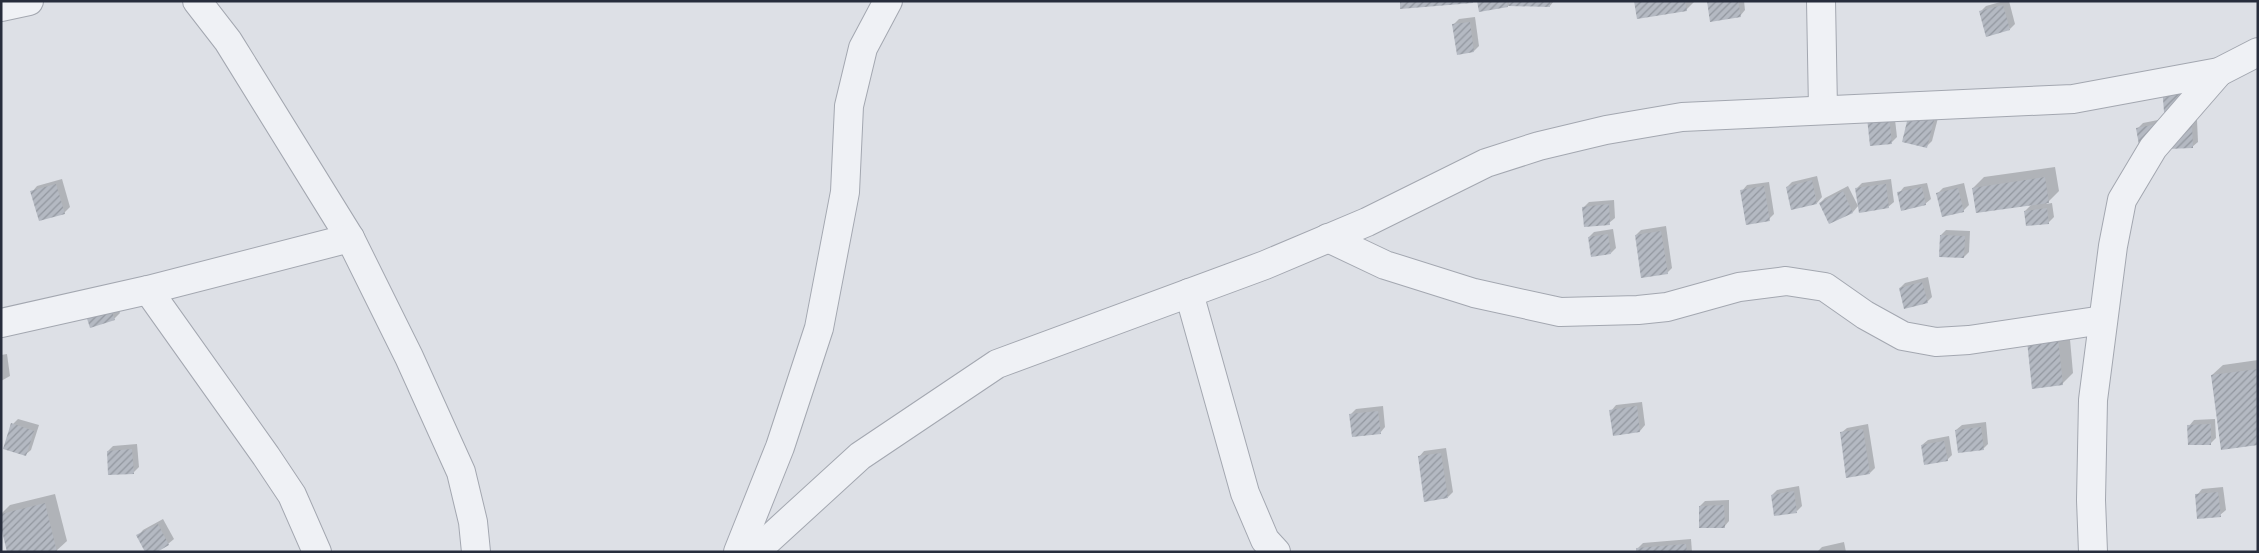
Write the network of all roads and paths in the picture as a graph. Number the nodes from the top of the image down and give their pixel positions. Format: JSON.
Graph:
{"nodes":[{"id":1,"x":29,"y":1,"type":"edge"},
{"id":2,"x":197,"y":1,"type":"edge"},
{"id":3,"x":888,"y":1,"type":"edge"},
{"id":4,"x":1821,"y":1,"type":"edge"},
{"id":5,"x":1,"y":7,"type":"edge"},
{"id":6,"x":2258,"y":52,"type":"edge"},
{"id":7,"x":2220,"y":72,"type":"junction"},
{"id":8,"x":1823,"y":109,"type":"junction"},
{"id":9,"x":350,"y":238,"type":"junction"},
{"id":10,"x":1328,"y":238,"type":"junction"},
{"id":11,"x":148,"y":290,"type":"junction"},
{"id":12,"x":1189,"y":293,"type":"junction"},
{"id":13,"x":2103,"y":320,"type":"junction"},
{"id":14,"x":1,"y":323,"type":"edge"},
{"id":15,"x":317,"y":552,"type":"edge"},
{"id":16,"x":476,"y":552,"type":"edge"},
{"id":17,"x":738,"y":552,"type":"edge"},
{"id":18,"x":755,"y":552,"type":"edge"},
{"id":19,"x":1276,"y":552,"type":"edge"},
{"id":20,"x":2093,"y":552,"type":"edge"}],
"edges":[{"from":1,"to":5,"type":"street"},
{"from":2,"to":9,"type":"street"},
{"from":3,"to":17,"type":"street"},
{"from":4,"to":8,"type":"street"},
{"from":6,"to":7,"type":"street"},
{"from":7,"to":8,"type":"street"},
{"from":7,"to":13,"type":"street"},
{"from":8,"to":10,"type":"street"},
{"from":9,"to":11,"type":"street"},
{"from":9,"to":16,"type":"street"},
{"from":10,"to":12,"type":"street"},
{"from":10,"to":13,"type":"street"},
{"from":11,"to":14,"type":"street"},
{"from":11,"to":15,"type":"street"},
{"from":12,"to":18,"type":"street"},
{"from":12,"to":19,"type":"street"},
{"from":13,"to":20,"type":"street"}]}
